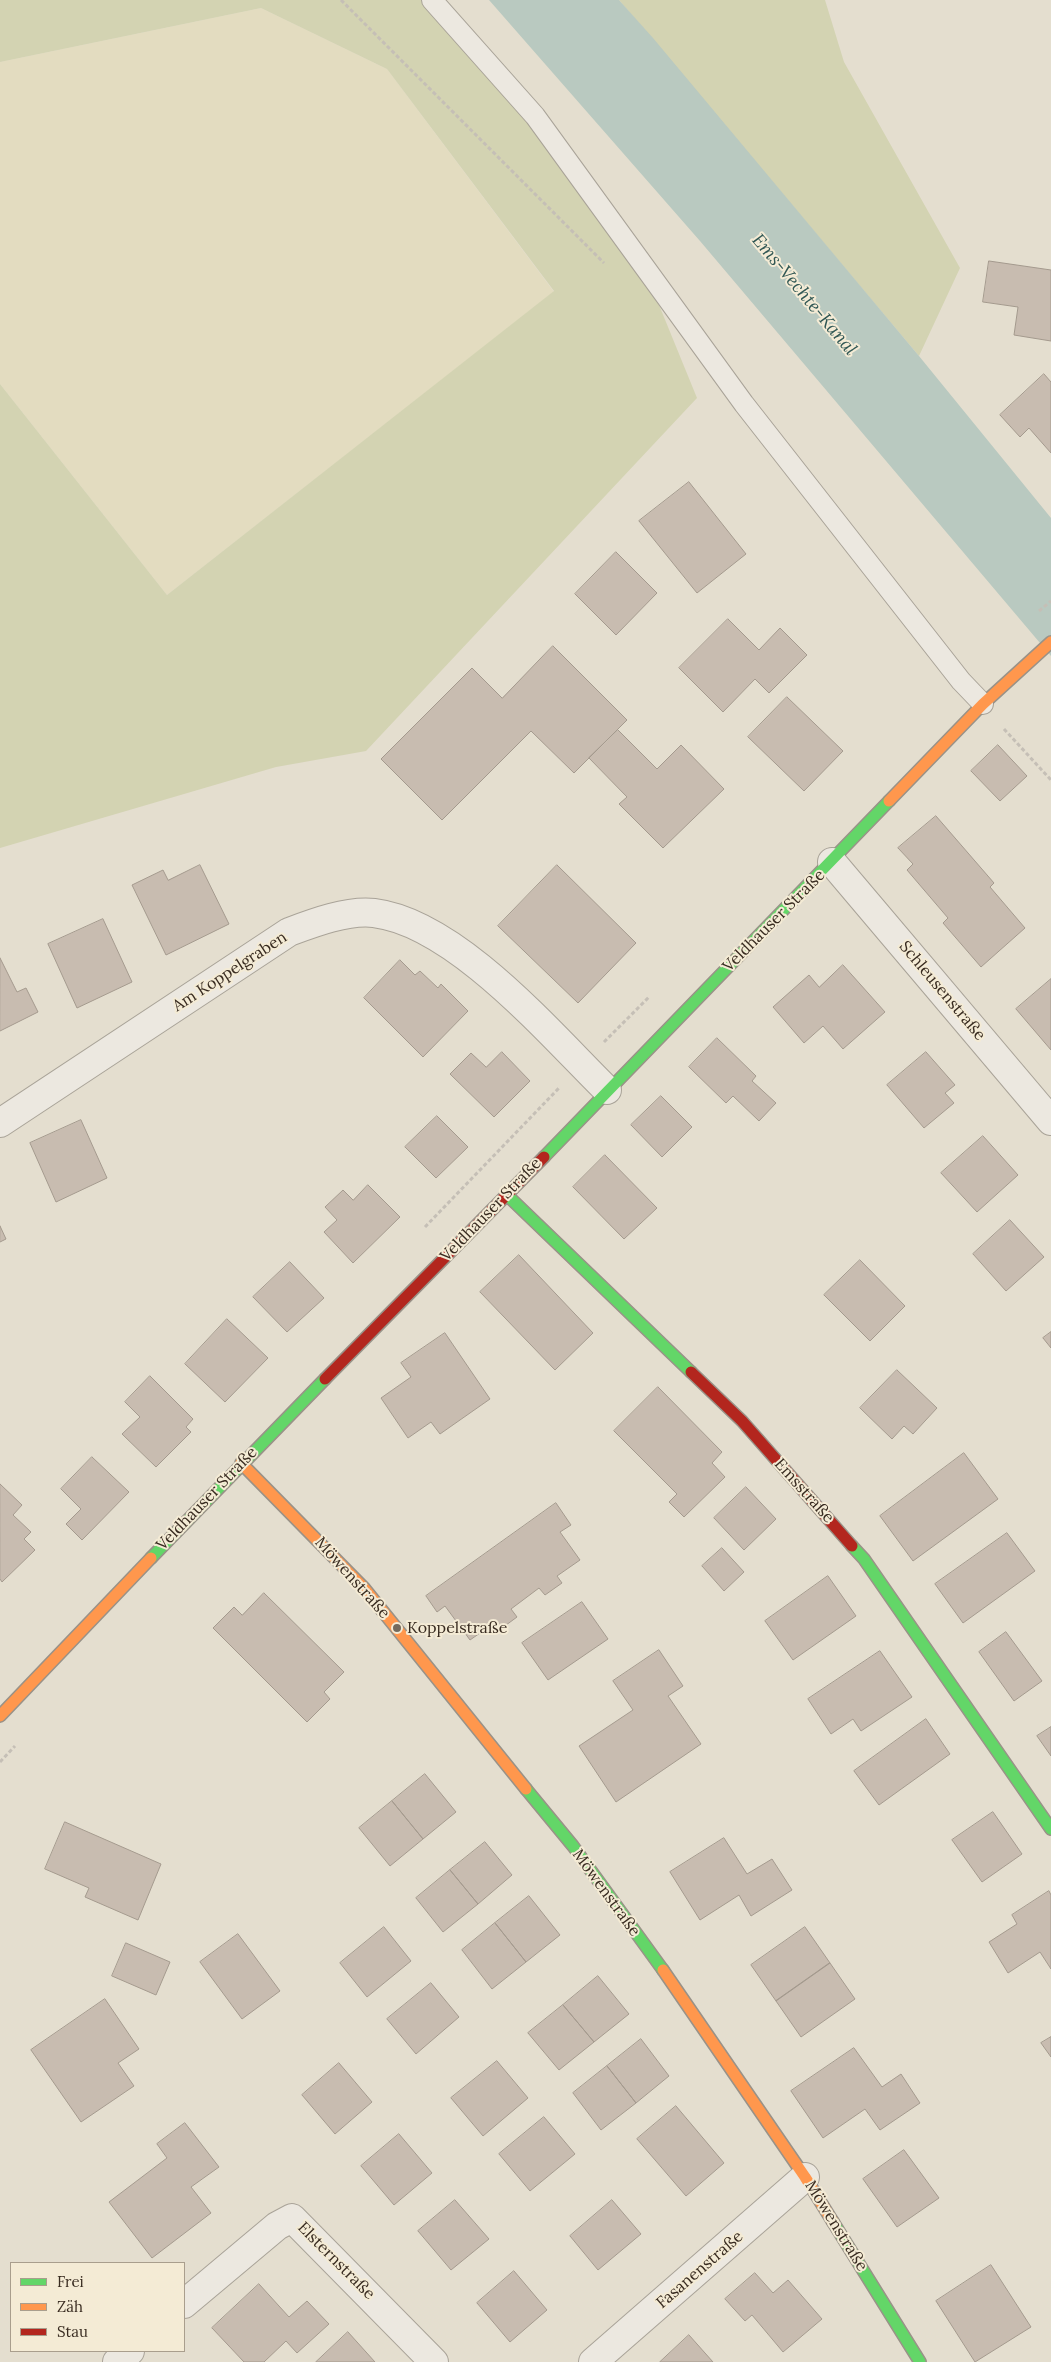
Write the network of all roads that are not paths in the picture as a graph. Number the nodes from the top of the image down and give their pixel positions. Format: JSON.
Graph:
{"nodes":[{"id":1,"x":432,"y":0,"type":"edge"},
{"id":2,"x":1051,"y":642,"type":"edge"},
{"id":3,"x":983,"y":704,"type":"junction"},
{"id":4,"x":832,"y":862,"type":"junction"},
{"id":5,"x":607,"y":1090,"type":"junction"},
{"id":6,"x":1051,"y":1121,"type":"edge"},
{"id":7,"x":0,"y":1123,"type":"edge"},
{"id":8,"x":507,"y":1195,"type":"junction"},
{"id":9,"x":241,"y":1463,"type":"junction"},
{"id":10,"x":0,"y":1716,"type":"edge"},
{"id":11,"x":1051,"y":1829,"type":"edge"},
{"id":12,"x":805,"y":2178,"type":"junction"},
{"id":13,"x":185,"y":2303,"type":"edge"},
{"id":14,"x":129,"y":2352,"type":"edge"},
{"id":15,"x":117,"y":2362,"type":"edge"},
{"id":16,"x":434,"y":2362,"type":"edge"},
{"id":17,"x":593,"y":2362,"type":"edge"},
{"id":18,"x":920,"y":2362,"type":"edge"}],
"edges":[{"from":1,"to":3,"type":"lane"},
{"from":2,"to":3,"type":"street","name":"Veldhauser Straße"},
{"from":3,"to":4,"type":"street","name":"Veldhauser Straße"},
{"from":4,"to":5,"type":"street","name":"Veldhauser Straße"},
{"from":4,"to":6,"type":"street","name":"Schleusenstraße"},
{"from":5,"to":7,"type":"street","name":"Am Koppelgraben"},
{"from":5,"to":8,"type":"street","name":"Veldhauser Straße"},
{"from":8,"to":9,"type":"street","name":"Veldhauser Straße"},
{"from":8,"to":11,"type":"street","name":"Emsstraße"},
{"from":9,"to":10,"type":"street","name":"Veldhauser Straße"},
{"from":9,"to":12,"type":"street","name":"Möwenstraße"},
{"from":12,"to":17,"type":"street","name":"Fasanenstraße"},
{"from":12,"to":18,"type":"street","name":"Möwenstraße"},
{"from":13,"to":16,"type":"street","name":"Elsternstraße"},
{"from":14,"to":15,"type":"street"}]}
